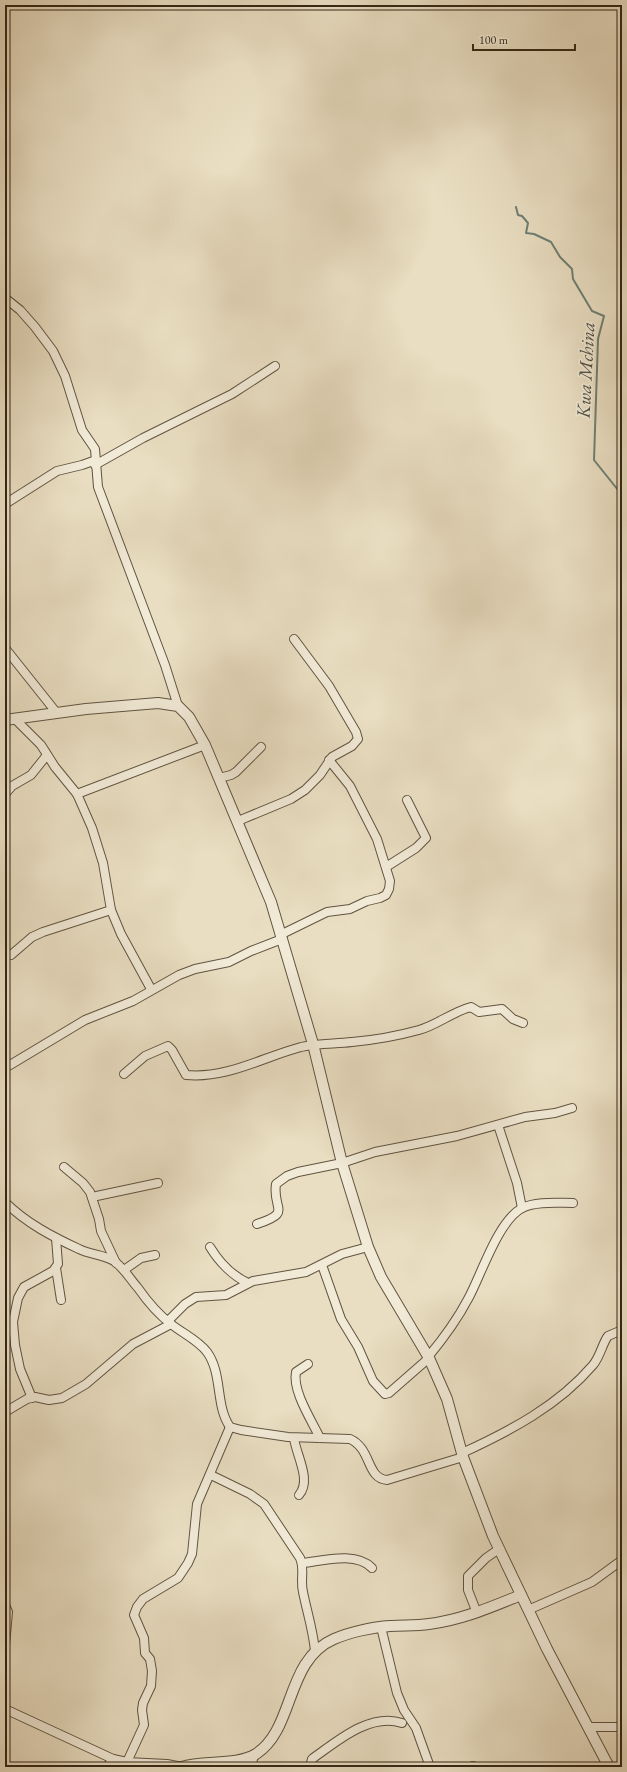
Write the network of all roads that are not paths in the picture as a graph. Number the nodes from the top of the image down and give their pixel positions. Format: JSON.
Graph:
{"nodes":[{"id":1,"x":5,"y":298,"type":"edge"},
{"id":2,"x":275,"y":366,"type":"dead end"},
{"id":3,"x":95,"y":462,"type":"junction"},
{"id":4,"x":5,"y":504,"type":"edge"},
{"id":5,"x":294,"y":639,"type":"dead end"},
{"id":6,"x":5,"y":648,"type":"edge"},
{"id":7,"x":178,"y":706,"type":"junction"},
{"id":8,"x":56,"y":712,"type":"junction"},
{"id":9,"x":10,"y":720,"type":"edge"},
{"id":10,"x":205,"y":745,"type":"junction"},
{"id":11,"x":261,"y":747,"type":"dead end"},
{"id":12,"x":47,"y":755,"type":"junction"},
{"id":13,"x":329,"y":760,"type":"junction"},
{"id":14,"x":219,"y":778,"type":"junction"},
{"id":15,"x":5,"y":794,"type":"edge"},
{"id":16,"x":77,"y":794,"type":"junction"},
{"id":17,"x":406,"y":800,"type":"dead end"},
{"id":18,"x":238,"y":821,"type":"junction"},
{"id":19,"x":386,"y":867,"type":"junction"},
{"id":20,"x":111,"y":910,"type":"junction"},
{"id":21,"x":281,"y":937,"type":"junction"},
{"id":22,"x":11,"y":955,"type":"dead end"},
{"id":23,"x":151,"y":989,"type":"junction"},
{"id":24,"x":523,"y":1023,"type":"dead end"},
{"id":25,"x":313,"y":1044,"type":"junction"},
{"id":26,"x":5,"y":1068,"type":"edge"},
{"id":27,"x":124,"y":1074,"type":"dead end"},
{"id":28,"x":572,"y":1108,"type":"dead end"},
{"id":29,"x":498,"y":1125,"type":"junction"},
{"id":30,"x":342,"y":1164,"type":"junction"},
{"id":31,"x":64,"y":1167,"type":"dead end"},
{"id":32,"x":158,"y":1183,"type":"dead end"},
{"id":33,"x":92,"y":1197,"type":"junction"},
{"id":34,"x":5,"y":1202,"type":"edge"},
{"id":35,"x":573,"y":1203,"type":"dead end"},
{"id":36,"x":522,"y":1208,"type":"junction"},
{"id":37,"x":257,"y":1224,"type":"dead end"},
{"id":38,"x":56,"y":1238,"type":"junction"},
{"id":39,"x":210,"y":1247,"type":"dead end"},
{"id":40,"x":368,"y":1247,"type":"junction"},
{"id":41,"x":155,"y":1255,"type":"dead end"},
{"id":42,"x":117,"y":1264,"type":"junction"},
{"id":43,"x":322,"y":1265,"type":"junction"},
{"id":44,"x":56,"y":1268,"type":"junction"},
{"id":45,"x":124,"y":1270,"type":"junction"},
{"id":46,"x":248,"y":1283,"type":"junction"},
{"id":47,"x":61,"y":1300,"type":"dead end"},
{"id":48,"x":169,"y":1323,"type":"junction"},
{"id":49,"x":622,"y":1330,"type":"edge"},
{"id":50,"x":428,"y":1358,"type":"junction"},
{"id":51,"x":308,"y":1364,"type":"dead end"},
{"id":52,"x":32,"y":1398,"type":"junction"},
{"id":53,"x":5,"y":1412,"type":"edge"},
{"id":54,"x":230,"y":1427,"type":"junction"},
{"id":55,"x":294,"y":1438,"type":"junction"},
{"id":56,"x":320,"y":1438,"type":"junction"},
{"id":57,"x":463,"y":1455,"type":"junction"},
{"id":58,"x":211,"y":1475,"type":"junction"},
{"id":59,"x":299,"y":1495,"type":"dead end"},
{"id":60,"x":499,"y":1549,"type":"junction"},
{"id":61,"x":622,"y":1560,"type":"edge"},
{"id":62,"x":303,"y":1563,"type":"junction"},
{"id":63,"x":372,"y":1568,"type":"dead end"},
{"id":64,"x":521,"y":1595,"type":"junction"},
{"id":65,"x":5,"y":1605,"type":"edge"},
{"id":66,"x":528,"y":1610,"type":"junction"},
{"id":67,"x":477,"y":1613,"type":"junction"},
{"id":68,"x":381,"y":1627,"type":"junction"},
{"id":69,"x":5,"y":1645,"type":"edge"},
{"id":70,"x":315,"y":1651,"type":"junction"},
{"id":71,"x":5,"y":1709,"type":"edge"},
{"id":72,"x":402,"y":1723,"type":"dead end"},
{"id":73,"x":588,"y":1727,"type":"junction"},
{"id":74,"x":622,"y":1728,"type":"edge"},
{"id":75,"x":254,"y":1754,"type":"junction"},
{"id":76,"x":113,"y":1759,"type":"junction"},
{"id":77,"x":127,"y":1762,"type":"junction"},
{"id":78,"x":106,"y":1767,"type":"edge"},
{"id":79,"x":182,"y":1767,"type":"edge"},
{"id":80,"x":251,"y":1767,"type":"edge"},
{"id":81,"x":310,"y":1767,"type":"edge"},
{"id":82,"x":430,"y":1767,"type":"edge"},
{"id":83,"x":609,"y":1767,"type":"edge"}],
"edges":[{"from":1,"to":3,"type":"street"},
{"from":2,"to":3,"type":"street"},
{"from":3,"to":4,"type":"street"},
{"from":3,"to":7,"type":"street"},
{"from":5,"to":13,"type":"street"},
{"from":6,"to":8,"type":"street"},
{"from":7,"to":8,"type":"street"},
{"from":7,"to":10,"type":"street"},
{"from":8,"to":9,"type":"street"},
{"from":9,"to":12,"type":"street"},
{"from":10,"to":14,"type":"street"},
{"from":10,"to":16,"type":"street"},
{"from":11,"to":14,"type":"street"},
{"from":12,"to":15,"type":"street"},
{"from":12,"to":16,"type":"street"},
{"from":13,"to":18,"type":"street"},
{"from":13,"to":19,"type":"street"},
{"from":14,"to":18,"type":"street"},
{"from":16,"to":20,"type":"street"},
{"from":17,"to":19,"type":"street"},
{"from":18,"to":21,"type":"street"},
{"from":19,"to":21,"type":"street"},
{"from":20,"to":22,"type":"street"},
{"from":20,"to":23,"type":"street"},
{"from":21,"to":23,"type":"street"},
{"from":21,"to":25,"type":"street"},
{"from":23,"to":26,"type":"street"},
{"from":24,"to":25,"type":"street"},
{"from":25,"to":27,"type":"street"},
{"from":25,"to":30,"type":"street"},
{"from":28,"to":29,"type":"street"},
{"from":29,"to":30,"type":"street"},
{"from":29,"to":36,"type":"street"},
{"from":30,"to":37,"type":"street"},
{"from":30,"to":40,"type":"street"},
{"from":31,"to":33,"type":"street"},
{"from":32,"to":33,"type":"street"},
{"from":33,"to":42,"type":"street"},
{"from":34,"to":38,"type":"street"},
{"from":35,"to":36,"type":"street"},
{"from":36,"to":50,"type":"street"},
{"from":38,"to":42,"type":"street"},
{"from":38,"to":44,"type":"street"},
{"from":39,"to":46,"type":"street"},
{"from":40,"to":43,"type":"street"},
{"from":40,"to":50,"type":"street"},
{"from":41,"to":45,"type":"street"},
{"from":42,"to":45,"type":"street"},
{"from":43,"to":46,"type":"street"},
{"from":43,"to":50,"type":"street"},
{"from":44,"to":47,"type":"street"},
{"from":44,"to":52,"type":"street"},
{"from":45,"to":48,"type":"street"},
{"from":46,"to":48,"type":"street"},
{"from":48,"to":52,"type":"street"},
{"from":48,"to":54,"type":"street"},
{"from":49,"to":57,"type":"street"},
{"from":50,"to":57,"type":"street"},
{"from":51,"to":56,"type":"street"},
{"from":52,"to":53,"type":"street"},
{"from":54,"to":55,"type":"street"},
{"from":54,"to":58,"type":"street"},
{"from":55,"to":56,"type":"street"},
{"from":55,"to":59,"type":"street"},
{"from":56,"to":57,"type":"street"},
{"from":57,"to":60,"type":"street"},
{"from":58,"to":62,"type":"street"},
{"from":58,"to":77,"type":"street"},
{"from":60,"to":64,"type":"street"},
{"from":60,"to":67,"type":"street"},
{"from":61,"to":66,"type":"street"},
{"from":62,"to":63,"type":"street"},
{"from":62,"to":70,"type":"street"},
{"from":64,"to":66,"type":"street"},
{"from":64,"to":67,"type":"street"},
{"from":65,"to":69,"type":"street"},
{"from":66,"to":73,"type":"street"},
{"from":67,"to":68,"type":"street"},
{"from":68,"to":70,"type":"street"},
{"from":68,"to":82,"type":"street"},
{"from":70,"to":75,"type":"street"},
{"from":71,"to":76,"type":"street"},
{"from":72,"to":81,"type":"street"},
{"from":73,"to":74,"type":"street"},
{"from":73,"to":83,"type":"street"},
{"from":75,"to":79,"type":"street"},
{"from":75,"to":80,"type":"street"},
{"from":76,"to":77,"type":"street"},
{"from":76,"to":78,"type":"street"},
{"from":77,"to":79,"type":"street"}]}
